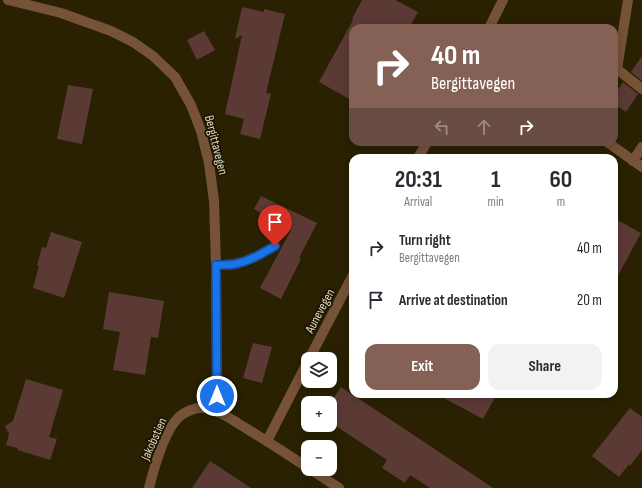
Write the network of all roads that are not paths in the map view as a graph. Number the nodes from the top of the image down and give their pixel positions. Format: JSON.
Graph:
{"nodes":[{"id":1,"x":8,"y":0,"type":"edge"},
{"id":2,"x":503,"y":0,"type":"edge"},
{"id":3,"x":628,"y":0,"type":"edge"},
{"id":4,"x":34,"y":3,"type":"edge"},
{"id":5,"x":491,"y":24,"type":"edge"},
{"id":6,"x":618,"y":63,"type":"edge"},
{"id":7,"x":618,"y":70,"type":"edge"},
{"id":8,"x":642,"y":89,"type":"edge"},
{"id":9,"x":612,"y":146,"type":"edge"},
{"id":10,"x":642,"y":147,"type":"edge"},
{"id":11,"x":633,"y":161,"type":"junction"},
{"id":12,"x":642,"y":167,"type":"edge"},
{"id":13,"x":275,"y":246,"type":"dead end"},
{"id":14,"x":216,"y":265,"type":"junction"},
{"id":15,"x":349,"y":283,"type":"edge"},
{"id":16,"x":313,"y":352,"type":"edge"},
{"id":17,"x":301,"y":375,"type":"edge"},
{"id":18,"x":217,"y":411,"type":"junction"},
{"id":19,"x":267,"y":441,"type":"junction"},
{"id":20,"x":301,"y":463,"type":"edge"},
{"id":21,"x":321,"y":476,"type":"edge"},
{"id":22,"x":149,"y":488,"type":"edge"},
{"id":23,"x":339,"y":488,"type":"edge"}],
"edges":[{"from":1,"to":4,"type":"street","name":"Bergittavegen"},
{"from":2,"to":5,"type":"street"},
{"from":3,"to":6,"type":"street"},
{"from":4,"to":14,"type":"street","name":"Bergittavegen"},
{"from":7,"to":8,"type":"street"},
{"from":9,"to":11,"type":"street"},
{"from":10,"to":11,"type":"street"},
{"from":11,"to":12,"type":"street"},
{"from":13,"to":14,"type":"street"},
{"from":14,"to":18,"type":"street","name":"Bergittavegen"},
{"from":15,"to":16,"type":"street","name":"Aunevegen"},
{"from":17,"to":19,"type":"street","name":"Aunevegen"},
{"from":18,"to":19,"type":"street"},
{"from":18,"to":22,"type":"street","name":"Jakobstien"},
{"from":19,"to":20,"type":"street"},
{"from":21,"to":23,"type":"street"}]}
